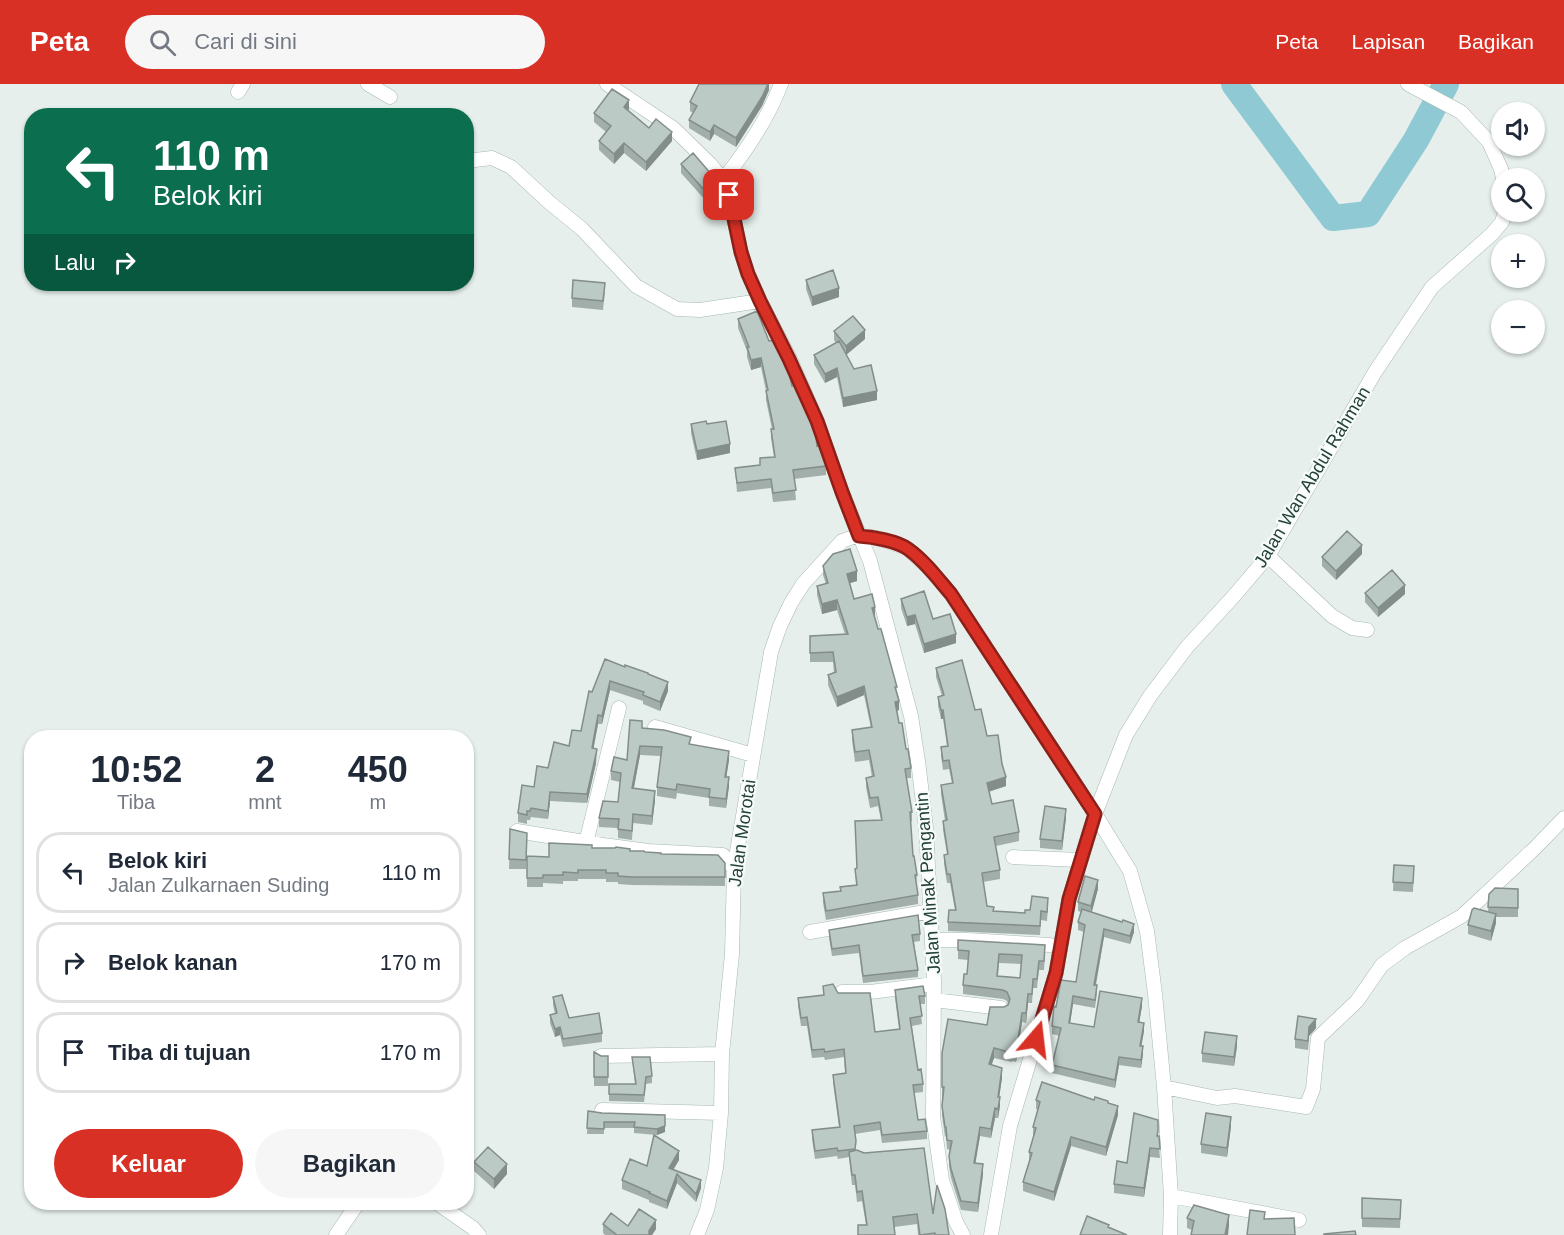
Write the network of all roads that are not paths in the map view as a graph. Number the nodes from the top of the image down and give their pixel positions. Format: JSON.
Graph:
{"nodes":[{"id":1,"x":368,"y":84,"type":"edge"},
{"id":2,"x":607,"y":84,"type":"edge"},
{"id":3,"x":782,"y":84,"type":"edge"},
{"id":4,"x":1408,"y":84,"type":"edge"},
{"id":5,"x":390,"y":98,"type":"dead end"},
{"id":6,"x":474,"y":159,"type":"edge"},
{"id":7,"x":1500,"y":168,"type":"edge"},
{"id":8,"x":723,"y":180,"type":"junction"},
{"id":9,"x":1502,"y":222,"type":"edge"},
{"id":10,"x":760,"y":301,"type":"junction"},
{"id":11,"x":859,"y":536,"type":"junction"},
{"id":12,"x":1269,"y":556,"type":"junction"},
{"id":13,"x":1367,"y":630,"type":"dead end"},
{"id":14,"x":620,"y":708,"type":"dead end"},
{"id":15,"x":655,"y":727,"type":"edge"},
{"id":16,"x":753,"y":755,"type":"junction"},
{"id":17,"x":1095,"y":814,"type":"junction"},
{"id":18,"x":1564,"y":818,"type":"edge"},
{"id":19,"x":517,"y":831,"type":"edge"},
{"id":20,"x":586,"y":843,"type":"junction"},
{"id":21,"x":1013,"y":857,"type":"dead end"},
{"id":22,"x":1080,"y":860,"type":"junction"},
{"id":23,"x":734,"y":869,"type":"junction"},
{"id":24,"x":931,"y":911,"type":"junction"},
{"id":25,"x":810,"y":932,"type":"dead end"},
{"id":26,"x":932,"y":940,"type":"junction"},
{"id":27,"x":1050,"y":945,"type":"dead end"},
{"id":28,"x":934,"y":984,"type":"junction"},
{"id":29,"x":843,"y":993,"type":"edge"},
{"id":30,"x":934,"y":1000,"type":"junction"},
{"id":31,"x":1001,"y":1008,"type":"edge"},
{"id":32,"x":722,"y":1054,"type":"junction"},
{"id":33,"x":601,"y":1056,"type":"edge"},
{"id":34,"x":1164,"y":1087,"type":"junction"},
{"id":35,"x":602,"y":1110,"type":"edge"},
{"id":36,"x":721,"y":1113,"type":"junction"},
{"id":37,"x":1172,"y":1196,"type":"junction"},
{"id":38,"x":353,"y":1210,"type":"edge"},
{"id":39,"x":447,"y":1210,"type":"edge"},
{"id":40,"x":1299,"y":1220,"type":"dead end"},
{"id":41,"x":336,"y":1235,"type":"edge"},
{"id":42,"x":479,"y":1235,"type":"edge"},
{"id":43,"x":697,"y":1235,"type":"edge"},
{"id":44,"x":963,"y":1235,"type":"edge"},
{"id":45,"x":991,"y":1235,"type":"edge"},
{"id":46,"x":1170,"y":1235,"type":"edge"}],
"edges":[{"from":1,"to":5,"type":"street"},
{"from":2,"to":8,"type":"street"},
{"from":3,"to":8,"type":"street"},
{"from":4,"to":7,"type":"street"},
{"from":6,"to":10,"type":"street"},
{"from":8,"to":10,"type":"street","name":"Jalan Minak Pengantin"},
{"from":9,"to":12,"type":"street","name":"Jalan Wan Abdul Rahman"},
{"from":10,"to":11,"type":"street","name":"Jalan Minak Pengantin"},
{"from":11,"to":16,"type":"street","name":"Jalan Morotai"},
{"from":11,"to":17,"type":"street"},
{"from":11,"to":24,"type":"street","name":"Jalan Minak Pengantin"},
{"from":12,"to":13,"type":"street"},
{"from":12,"to":17,"type":"street","name":"Jalan Wan Abdul Rahman"},
{"from":14,"to":20,"type":"street"},
{"from":15,"to":16,"type":"street"},
{"from":16,"to":23,"type":"street","name":"Jalan Morotai"},
{"from":17,"to":22,"type":"street","name":"Jalan Wan Abdul Rahman"},
{"from":17,"to":34,"type":"street"},
{"from":18,"to":34,"type":"street"},
{"from":19,"to":20,"type":"street"},
{"from":20,"to":23,"type":"street"},
{"from":21,"to":22,"type":"street"},
{"from":22,"to":45,"type":"street","name":"Jalan Wan Abdul Rahman"},
{"from":23,"to":32,"type":"street","name":"Jalan Morotai"},
{"from":24,"to":25,"type":"street"},
{"from":24,"to":26,"type":"street","name":"Jalan Minak Pengantin"},
{"from":26,"to":27,"type":"street"},
{"from":26,"to":28,"type":"street","name":"Jalan Minak Pengantin"},
{"from":28,"to":29,"type":"street"},
{"from":28,"to":30,"type":"street","name":"Jalan Minak Pengantin"},
{"from":30,"to":31,"type":"street"},
{"from":30,"to":44,"type":"street","name":"Jalan Minak Pengantin"},
{"from":32,"to":33,"type":"street"},
{"from":32,"to":36,"type":"street","name":"Jalan Morotai"},
{"from":34,"to":37,"type":"street"},
{"from":35,"to":36,"type":"street"},
{"from":36,"to":43,"type":"street","name":"Jalan Morotai"},
{"from":37,"to":40,"type":"street"},
{"from":37,"to":46,"type":"street"},
{"from":38,"to":41,"type":"street"},
{"from":39,"to":42,"type":"street"}]}
